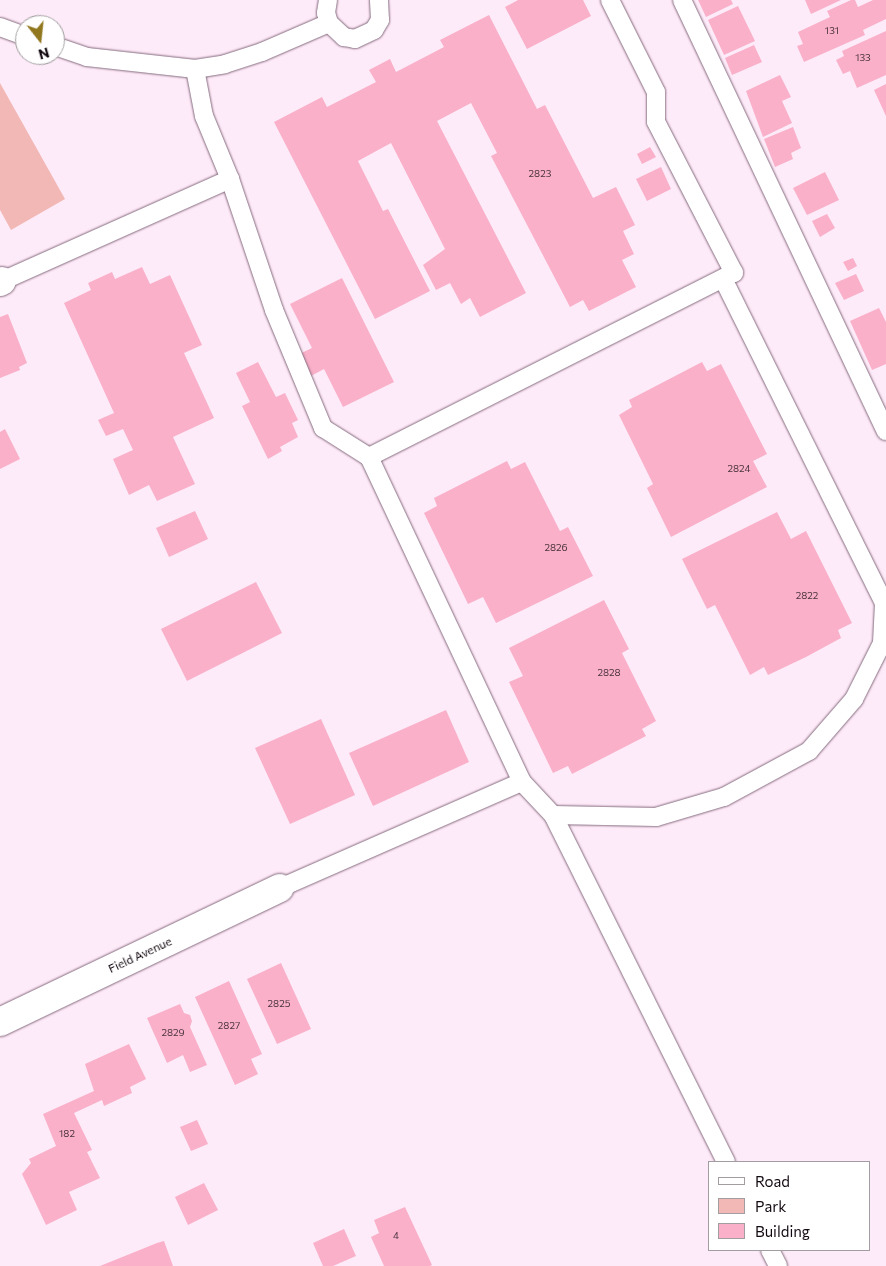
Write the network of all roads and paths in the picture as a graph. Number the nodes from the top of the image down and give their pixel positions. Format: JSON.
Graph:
{"nodes":[{"id":1,"x":328,"y":0,"type":"edge"},
{"id":2,"x":379,"y":0,"type":"edge"},
{"id":3,"x":610,"y":0,"type":"edge"},
{"id":4,"x":682,"y":0,"type":"edge"},
{"id":5,"x":328,"y":23,"type":"junction"},
{"id":6,"x":0,"y":27,"type":"edge"},
{"id":7,"x":15,"y":32,"type":"edge"},
{"id":8,"x":65,"y":49,"type":"edge"},
{"id":9,"x":195,"y":69,"type":"junction"},
{"id":10,"x":230,"y":180,"type":"junction"},
{"id":11,"x":723,"y":278,"type":"junction"},
{"id":12,"x":1,"y":282,"type":"edge"},
{"id":13,"x":886,"y":431,"type":"edge"},
{"id":14,"x":369,"y":456,"type":"junction"},
{"id":15,"x":885,"y":614,"type":"edge"},
{"id":16,"x":522,"y":782,"type":"junction"},
{"id":17,"x":553,"y":815,"type":"junction"},
{"id":18,"x":280,"y":888,"type":"joint"},
{"id":19,"x":0,"y":1022,"type":"edge"},
{"id":20,"x":726,"y":1161,"type":"edge"},
{"id":21,"x":770,"y":1251,"type":"edge"},
{"id":22,"x":778,"y":1266,"type":"edge"}],
"edges":[{"from":1,"to":5,"type":"lane"},
{"from":2,"to":5,"type":"lane"},
{"from":3,"to":11,"type":"lane"},
{"from":4,"to":13,"type":"lane"},
{"from":5,"to":9,"type":"lane"},
{"from":6,"to":7,"type":"lane"},
{"from":8,"to":9,"type":"lane"},
{"from":9,"to":10,"type":"lane"},
{"from":10,"to":12,"type":"lane"},
{"from":10,"to":14,"type":"lane"},
{"from":11,"to":14,"type":"lane"},
{"from":11,"to":15,"type":"lane"},
{"from":14,"to":16,"type":"lane"},
{"from":15,"to":17,"type":"lane"},
{"from":16,"to":17,"type":"lane"},
{"from":16,"to":18,"type":"lane"},
{"from":17,"to":20,"type":"lane"},
{"from":18,"to":19,"type":"street","name":"Field Avenue"},
{"from":21,"to":22,"type":"lane"}]}
